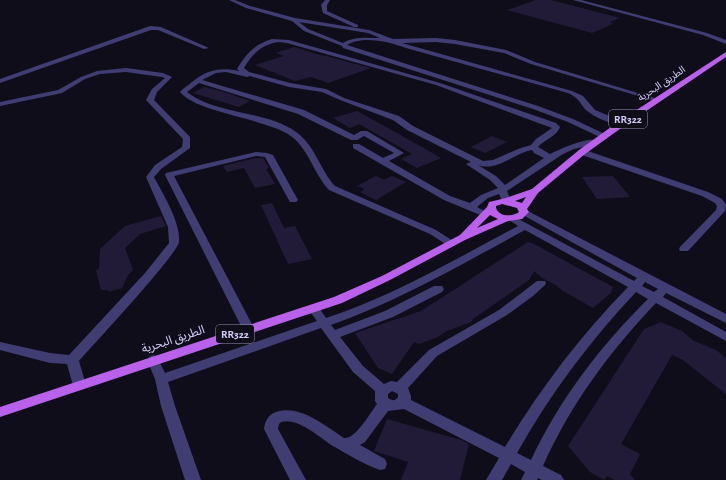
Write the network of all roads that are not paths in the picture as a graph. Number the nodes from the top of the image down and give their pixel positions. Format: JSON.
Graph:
{"nodes":[{"id":1,"x":231,"y":0,"type":"edge"},
{"id":2,"x":328,"y":0,"type":"edge"},
{"id":3,"x":575,"y":0,"type":"edge"},
{"id":4,"x":292,"y":19,"type":"junction"},
{"id":5,"x":369,"y":32,"type":"junction"},
{"id":6,"x":705,"y":34,"type":"junction"},
{"id":7,"x":726,"y":35,"type":"edge"},
{"id":8,"x":395,"y":41,"type":"junction"},
{"id":9,"x":726,"y":42,"type":"edge"},
{"id":10,"x":344,"y":45,"type":"junction"},
{"id":11,"x":206,"y":48,"type":"dead end"},
{"id":12,"x":726,"y":54,"type":"edge"},
{"id":13,"x":0,"y":81,"type":"edge"},
{"id":14,"x":198,"y":81,"type":"junction"},
{"id":15,"x":657,"y":100,"type":"junction"},
{"id":16,"x":0,"y":104,"type":"edge"},
{"id":17,"x":608,"y":119,"type":"junction"},
{"id":18,"x":621,"y":124,"type":"junction"},
{"id":19,"x":592,"y":130,"type":"junction"},
{"id":20,"x":601,"y":140,"type":"junction"},
{"id":21,"x":356,"y":146,"type":"dead end"},
{"id":22,"x":534,"y":147,"type":"junction"},
{"id":23,"x":582,"y":152,"type":"junction"},
{"id":24,"x":549,"y":157,"type":"junction"},
{"id":25,"x":382,"y":161,"type":"junction"},
{"id":26,"x":502,"y":189,"type":"junction"},
{"id":27,"x":535,"y":191,"type":"junction"},
{"id":28,"x":293,"y":200,"type":"dead end"},
{"id":29,"x":507,"y":201,"type":"junction"},
{"id":30,"x":472,"y":207,"type":"junction"},
{"id":31,"x":524,"y":210,"type":"junction"},
{"id":32,"x":488,"y":211,"type":"junction"},
{"id":33,"x":510,"y":218,"type":"junction"},
{"id":34,"x":524,"y":226,"type":"junction"},
{"id":35,"x":456,"y":241,"type":"junction"},
{"id":36,"x":684,"y":249,"type":"dead end"},
{"id":37,"x":644,"y":277,"type":"junction"},
{"id":38,"x":541,"y":283,"type":"dead end"},
{"id":39,"x":634,"y":287,"type":"junction"},
{"id":40,"x":665,"y":288,"type":"junction"},
{"id":41,"x":438,"y":289,"type":"dead end"},
{"id":42,"x":654,"y":298,"type":"junction"},
{"id":43,"x":314,"y":309,"type":"junction"},
{"id":44,"x":726,"y":319,"type":"edge"},
{"id":45,"x":325,"y":323,"type":"junction"},
{"id":46,"x":249,"y":330,"type":"junction"},
{"id":47,"x":333,"y":335,"type":"junction"},
{"id":48,"x":726,"y":337,"type":"edge"},
{"id":49,"x":0,"y":346,"type":"edge"},
{"id":50,"x":72,"y":360,"type":"junction"},
{"id":51,"x":153,"y":360,"type":"junction"},
{"id":52,"x":161,"y":380,"type":"junction"},
{"id":53,"x":79,"y":385,"type":"junction"},
{"id":54,"x":402,"y":395,"type":"junction"},
{"id":55,"x":384,"y":397,"type":"junction"},
{"id":56,"x":0,"y":412,"type":"edge"},
{"id":57,"x":345,"y":444,"type":"junction"},
{"id":58,"x":508,"y":456,"type":"junction"},
{"id":59,"x":380,"y":464,"type":"dead end"},
{"id":60,"x":532,"y":475,"type":"edge"},
{"id":61,"x":193,"y":480,"type":"edge"},
{"id":62,"x":298,"y":480,"type":"edge"},
{"id":63,"x":494,"y":480,"type":"edge"},
{"id":64,"x":556,"y":480,"type":"edge"}],
"edges":[{"from":1,"to":4,"type":"street"},
{"from":2,"to":5,"type":"street"},
{"from":3,"to":6,"type":"street"},
{"from":4,"to":5,"type":"street"},
{"from":4,"to":10,"type":"street"},
{"from":5,"to":8,"type":"street"},
{"from":6,"to":7,"type":"street"},
{"from":6,"to":9,"type":"street"},
{"from":8,"to":10,"type":"street"},
{"from":8,"to":15,"type":"street"},
{"from":8,"to":17,"type":"street"},
{"from":10,"to":19,"type":"street"},
{"from":11,"to":13,"type":"street"},
{"from":12,"to":15,"type":"main road","name":"الطريق البحرية","number":"RR322"},
{"from":14,"to":25,"type":"street"},
{"from":14,"to":26,"type":"street"},
{"from":14,"to":35,"type":"street"},
{"from":15,"to":18,"type":"main road","name":"الطريق البحرية","number":"RR322"},
{"from":16,"to":50,"type":"street"},
{"from":17,"to":18,"type":"street"},
{"from":17,"to":19,"type":"street"},
{"from":18,"to":20,"type":"main road","name":"الطريق البحرية","number":"RR322"},
{"from":19,"to":20,"type":"street"},
{"from":20,"to":23,"type":"main road","name":"الطريق البحرية","number":"RR322"},
{"from":20,"to":24,"type":"street"},
{"from":21,"to":25,"type":"street"},
{"from":22,"to":22,"type":"street"},
{"from":22,"to":24,"type":"street"},
{"from":23,"to":27,"type":"main road","name":"الطريق البحرية","number":"RR322"},
{"from":23,"to":36,"type":"street"},
{"from":24,"to":26,"type":"street"},
{"from":25,"to":30,"type":"street"},
{"from":26,"to":29,"type":"street"},
{"from":26,"to":30,"type":"street"},
{"from":27,"to":29,"type":"main road","name":"الطريق البحرية","number":"RR322"},
{"from":27,"to":31,"type":"main road","name":"الطريق البحرية","number":"RR322"},
{"from":28,"to":46,"type":"street"},
{"from":29,"to":31,"type":"main road"},
{"from":29,"to":32,"type":"main road","number":"RR322"},
{"from":30,"to":32,"type":"street"},
{"from":31,"to":33,"type":"main road","number":"RR322"},
{"from":31,"to":37,"type":"street"},
{"from":32,"to":33,"type":"main road"},
{"from":32,"to":35,"type":"main road","number":"RR322"},
{"from":33,"to":34,"type":"street"},
{"from":33,"to":35,"type":"main road","number":"RR322"},
{"from":34,"to":39,"type":"street"},
{"from":34,"to":45,"type":"street"},
{"from":35,"to":43,"type":"main road","name":"الطريق البحرية","number":"RR322"},
{"from":37,"to":39,"type":"street"},
{"from":37,"to":40,"type":"street"},
{"from":38,"to":54,"type":"street"},
{"from":39,"to":42,"type":"street"},
{"from":39,"to":58,"type":"street"},
{"from":40,"to":42,"type":"street"},
{"from":40,"to":44,"type":"street"},
{"from":41,"to":47,"type":"street"},
{"from":42,"to":48,"type":"street"},
{"from":42,"to":60,"type":"street"},
{"from":43,"to":45,"type":"street"},
{"from":43,"to":46,"type":"main road","name":"الطريق البحرية","number":"RR322"},
{"from":45,"to":47,"type":"street"},
{"from":45,"to":52,"type":"street"},
{"from":46,"to":51,"type":"main road","name":"الطريق البحرية","number":"RR322"},
{"from":47,"to":55,"type":"street"},
{"from":49,"to":50,"type":"street"},
{"from":50,"to":53,"type":"street"},
{"from":51,"to":52,"type":"street"},
{"from":51,"to":53,"type":"main road","name":"الطريق البحرية","number":"RR322"},
{"from":52,"to":61,"type":"street"},
{"from":53,"to":56,"type":"main road","name":"الطريق البحرية","number":"RR322"},
{"from":54,"to":55,"type":"street"},
{"from":54,"to":55,"type":"street"},
{"from":54,"to":58,"type":"street"},
{"from":55,"to":57,"type":"street"},
{"from":57,"to":59,"type":"street"},
{"from":57,"to":62,"type":"street"},
{"from":58,"to":60,"type":"street"},
{"from":58,"to":63,"type":"street"},
{"from":60,"to":64,"type":"street"}]}
